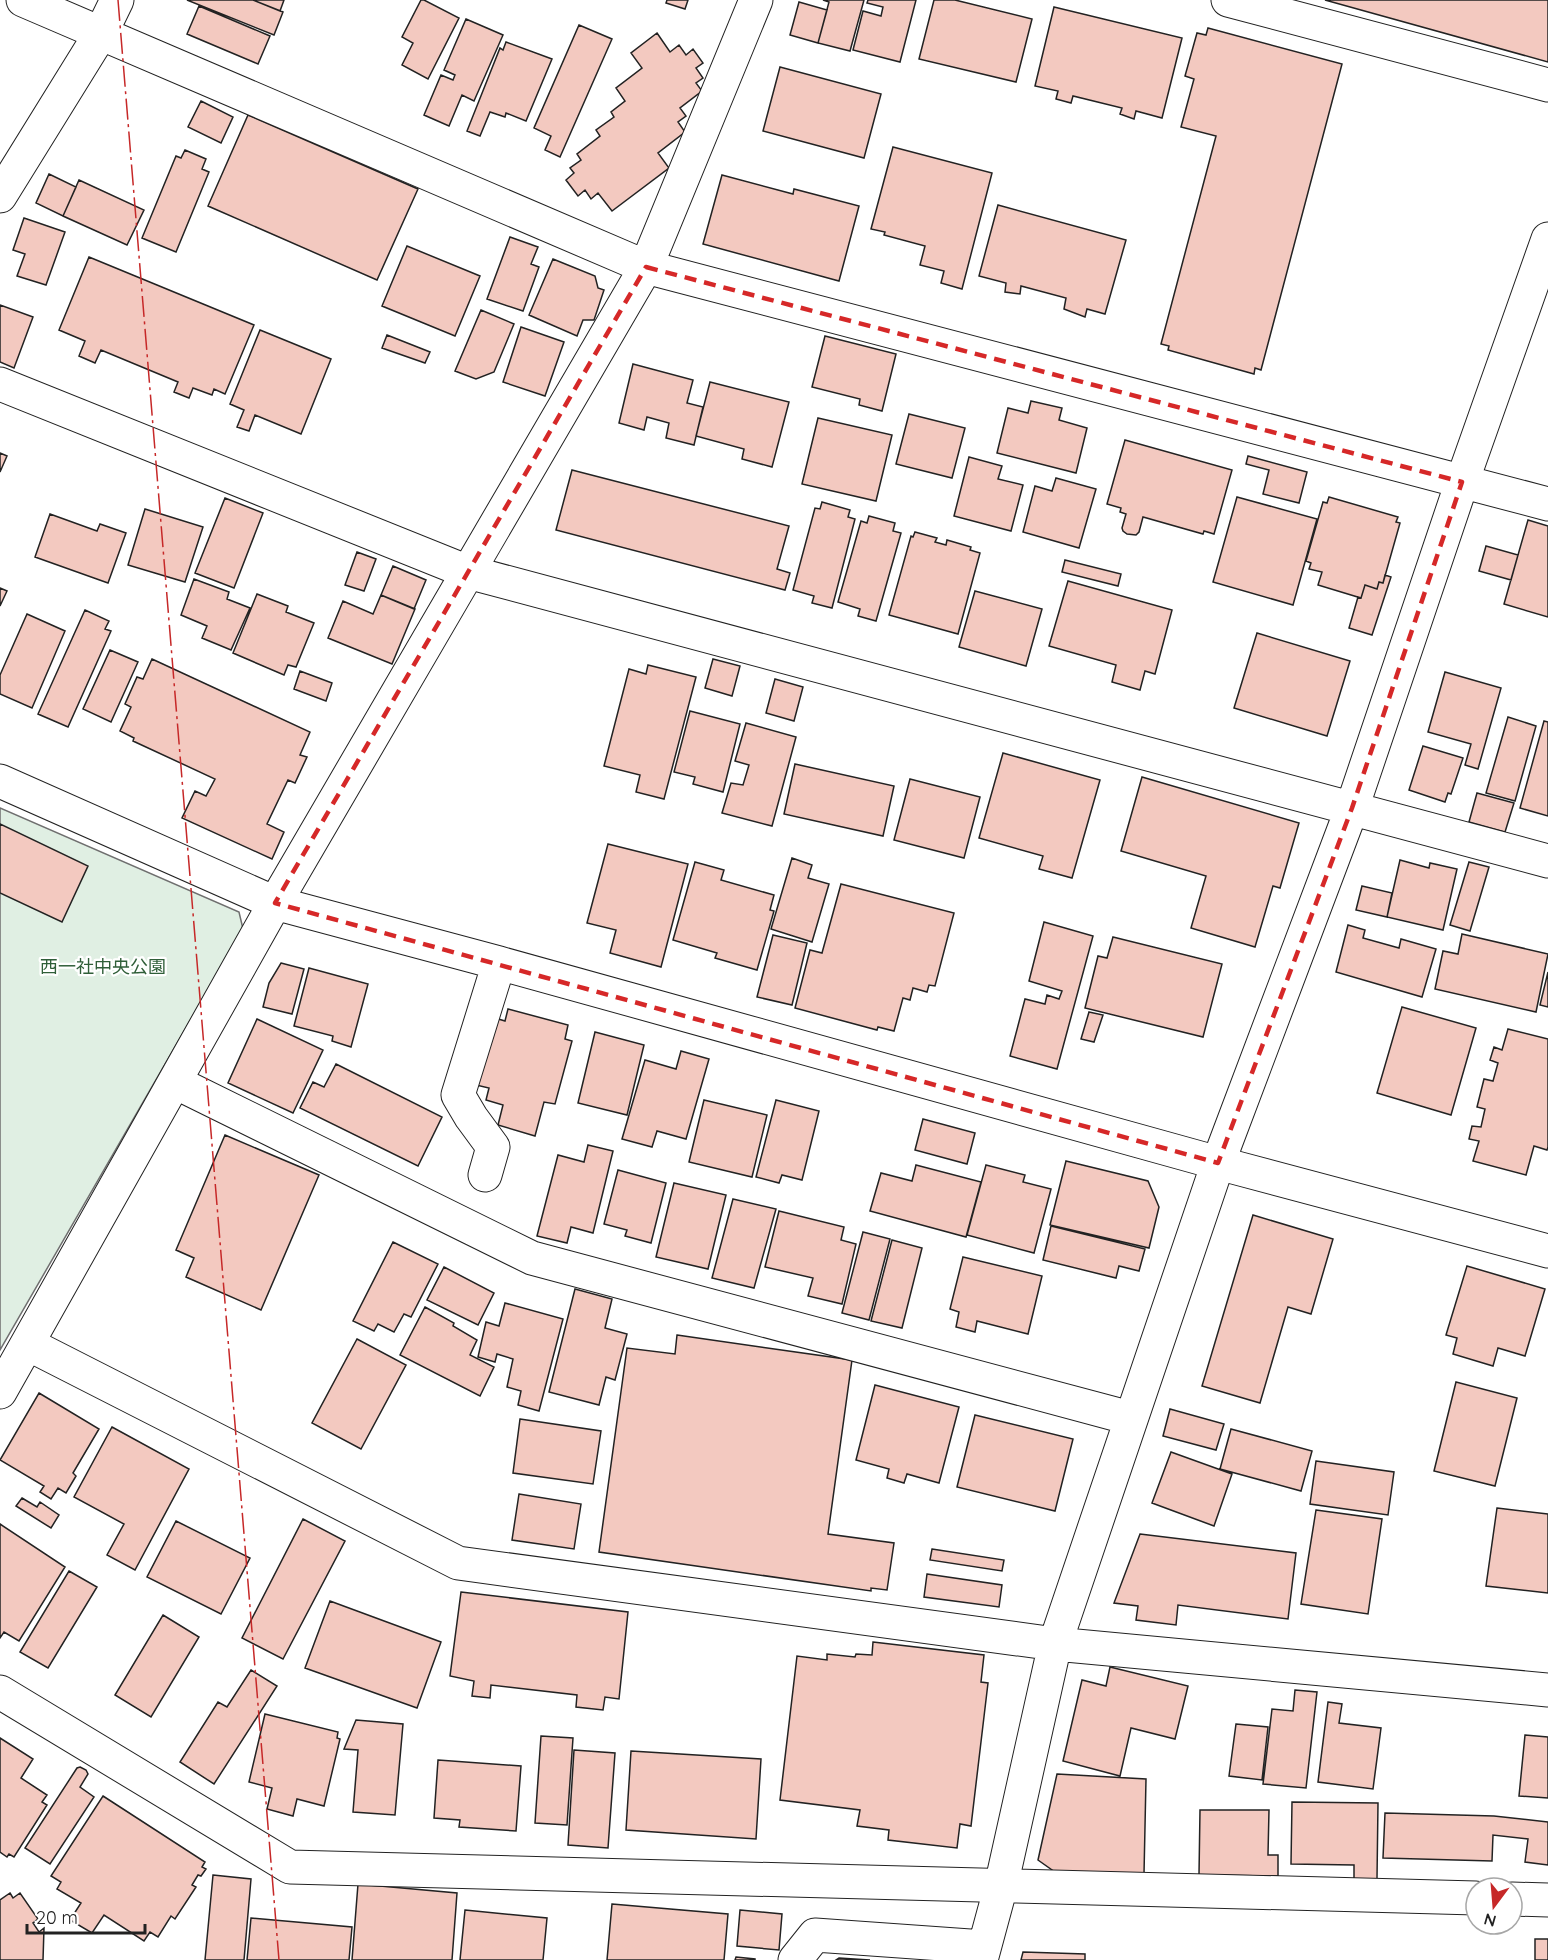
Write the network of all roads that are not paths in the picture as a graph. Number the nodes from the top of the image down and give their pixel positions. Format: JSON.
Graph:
{"nodes":[{"id":1,"x":23,"y":0,"type":"edge"},
{"id":2,"x":117,"y":0,"type":"edge"},
{"id":3,"x":756,"y":0,"type":"edge"},
{"id":4,"x":1228,"y":0,"type":"edge"},
{"id":5,"x":101,"y":33,"type":"junction"},
{"id":6,"x":1548,"y":85,"type":"edge"},
{"id":7,"x":0,"y":196,"type":"edge"},
{"id":8,"x":1548,"y":238,"type":"edge"},
{"id":9,"x":646,"y":267,"type":"junction"},
{"id":10,"x":0,"y":384,"type":"edge"},
{"id":11,"x":1462,"y":482,"type":"junction"},
{"id":12,"x":1548,"y":504,"type":"edge"},
{"id":13,"x":468,"y":572,"type":"junction"},
{"id":14,"x":0,"y":781,"type":"edge"},
{"id":15,"x":1352,"y":808,"type":"junction"},
{"id":16,"x":1548,"y":861,"type":"edge"},
{"id":17,"x":275,"y":903,"type":"junction"},
{"id":18,"x":499,"y":963,"type":"junction"},
{"id":19,"x":175,"y":1082,"type":"junction"},
{"id":20,"x":1218,"y":1163,"type":"junction"},
{"id":21,"x":485,"y":1175,"type":"dead end"},
{"id":22,"x":1548,"y":1251,"type":"edge"},
{"id":23,"x":28,"y":1344,"type":"junction"},
{"id":24,"x":0,"y":1392,"type":"edge"},
{"id":25,"x":1130,"y":1418,"type":"junction"},
{"id":26,"x":1055,"y":1644,"type":"junction"},
{"id":27,"x":1548,"y":1690,"type":"edge"},
{"id":28,"x":0,"y":1692,"type":"edge"},
{"id":29,"x":1001,"y":1886,"type":"junction"},
{"id":30,"x":1464,"y":1898,"type":"edge"},
{"id":31,"x":1524,"y":1899,"type":"edge"},
{"id":32,"x":1548,"y":1900,"type":"edge"},
{"id":33,"x":982,"y":1954,"type":"edge"},
{"id":34,"x":795,"y":1960,"type":"edge"}],
"edges":[{"from":1,"to":5,"type":"street"},
{"from":2,"to":5,"type":"street"},
{"from":3,"to":9,"type":"street"},
{"from":4,"to":6,"type":"street"},
{"from":5,"to":7,"type":"street"},
{"from":5,"to":9,"type":"street"},
{"from":8,"to":11,"type":"street"},
{"from":9,"to":11,"type":"street"},
{"from":9,"to":13,"type":"street"},
{"from":10,"to":13,"type":"street"},
{"from":11,"to":12,"type":"street"},
{"from":11,"to":15,"type":"street"},
{"from":13,"to":15,"type":"street"},
{"from":13,"to":17,"type":"street"},
{"from":14,"to":17,"type":"street"},
{"from":15,"to":16,"type":"street"},
{"from":15,"to":20,"type":"street"},
{"from":17,"to":18,"type":"street"},
{"from":17,"to":19,"type":"street"},
{"from":18,"to":20,"type":"street"},
{"from":18,"to":21,"type":"street"},
{"from":19,"to":23,"type":"street"},
{"from":19,"to":25,"type":"street"},
{"from":20,"to":22,"type":"street"},
{"from":20,"to":25,"type":"street"},
{"from":23,"to":24,"type":"street"},
{"from":23,"to":26,"type":"street"},
{"from":25,"to":26,"type":"street"},
{"from":26,"to":27,"type":"street"},
{"from":26,"to":29,"type":"street"},
{"from":28,"to":29,"type":"street"},
{"from":29,"to":30,"type":"street"},
{"from":29,"to":33,"type":"street"},
{"from":31,"to":32,"type":"street"},
{"from":33,"to":34,"type":"street"}]}
